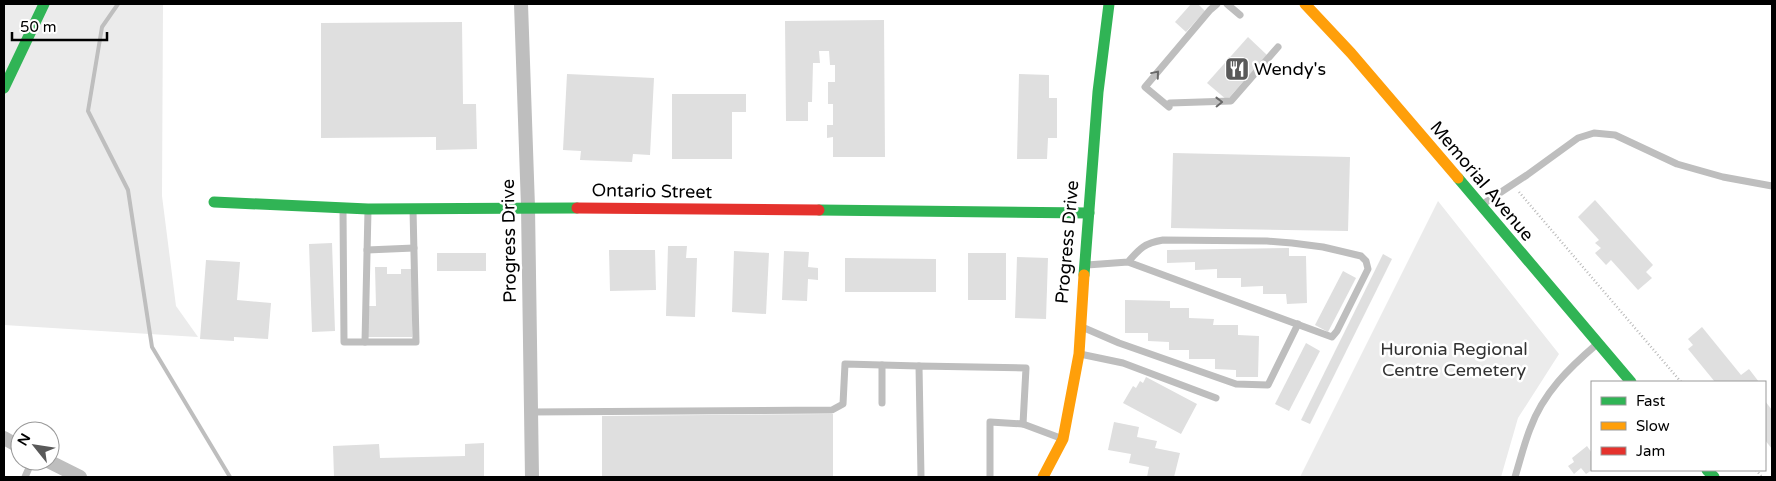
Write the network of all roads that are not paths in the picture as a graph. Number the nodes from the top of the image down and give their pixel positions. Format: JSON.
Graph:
{"nodes":[{"id":1,"x":44,"y":4,"type":"edge"},
{"id":2,"x":521,"y":4,"type":"edge"},
{"id":3,"x":1109,"y":4,"type":"edge"},
{"id":4,"x":1217,"y":4,"type":"edge"},
{"id":5,"x":1227,"y":4,"type":"edge"},
{"id":6,"x":1305,"y":4,"type":"edge"},
{"id":7,"x":1240,"y":14,"type":"dead end"},
{"id":8,"x":1278,"y":47,"type":"dead end"},
{"id":9,"x":4,"y":88,"type":"edge"},
{"id":10,"x":1772,"y":186,"type":"edge"},
{"id":11,"x":214,"y":202,"type":"dead end"},
{"id":12,"x":1481,"y":206,"type":"junction"},
{"id":13,"x":528,"y":207,"type":"junction"},
{"id":14,"x":344,"y":208,"type":"junction"},
{"id":15,"x":368,"y":209,"type":"junction"},
{"id":16,"x":413,"y":209,"type":"junction"},
{"id":17,"x":1089,"y":213,"type":"junction"},
{"id":18,"x":414,"y":248,"type":"junction"},
{"id":19,"x":367,"y":250,"type":"junction"},
{"id":20,"x":1128,"y":262,"type":"junction"},
{"id":21,"x":1084,"y":266,"type":"junction"},
{"id":22,"x":1298,"y":324,"type":"junction"},
{"id":23,"x":1080,"y":326,"type":"junction"},
{"id":24,"x":365,"y":342,"type":"junction"},
{"id":25,"x":1597,"y":344,"type":"junction"},
{"id":26,"x":1079,"y":354,"type":"junction"},
{"id":27,"x":882,"y":365,"type":"junction"},
{"id":28,"x":919,"y":366,"type":"junction"},
{"id":29,"x":1629,"y":381,"type":"edge"},
{"id":30,"x":1216,"y":398,"type":"dead end"},
{"id":31,"x":882,"y":403,"type":"dead end"},
{"id":32,"x":531,"y":412,"type":"junction"},
{"id":33,"x":1023,"y":424,"type":"junction"},
{"id":34,"x":1063,"y":439,"type":"junction"},
{"id":35,"x":60,"y":467,"type":"edge"},
{"id":36,"x":80,"y":477,"type":"edge"},
{"id":37,"x":532,"y":477,"type":"edge"},
{"id":38,"x":921,"y":477,"type":"edge"},
{"id":39,"x":990,"y":477,"type":"edge"},
{"id":40,"x":1043,"y":477,"type":"edge"},
{"id":41,"x":1515,"y":477,"type":"edge"}],
"edges":[{"from":1,"to":9,"type":"main road"},
{"from":2,"to":13,"type":"street","name":"Progress Drive"},
{"from":3,"to":17,"type":"main road","name":"Progress Drive"},
{"from":4,"to":8,"type":"lane"},
{"from":5,"to":7,"type":"lane"},
{"from":6,"to":12,"type":"main road","name":"Memorial Avenue"},
{"from":10,"to":12,"type":"lane"},
{"from":11,"to":14,"type":"main road","name":"Ontario Street"},
{"from":12,"to":25,"type":"main road","name":"Memorial Avenue"},
{"from":13,"to":16,"type":"main road","name":"Ontario Street"},
{"from":13,"to":17,"type":"main road","name":"Ontario Street"},
{"from":13,"to":32,"type":"street","name":"Progress Drive"},
{"from":14,"to":15,"type":"main road","name":"Ontario Street"},
{"from":14,"to":24,"type":"lane"},
{"from":15,"to":16,"type":"main road","name":"Ontario Street"},
{"from":15,"to":19,"type":"lane"},
{"from":16,"to":18,"type":"lane"},
{"from":17,"to":21,"type":"main road","name":"Progress Drive"},
{"from":18,"to":19,"type":"lane"},
{"from":18,"to":24,"type":"lane"},
{"from":19,"to":24,"type":"lane"},
{"from":20,"to":21,"type":"lane"},
{"from":20,"to":22,"type":"lane"},
{"from":20,"to":22,"type":"lane"},
{"from":21,"to":23,"type":"main road","name":"Progress Drive"},
{"from":22,"to":23,"type":"lane"},
{"from":23,"to":26,"type":"main road","name":"Progress Drive"},
{"from":25,"to":29,"type":"main road","name":"Memorial Avenue"},
{"from":25,"to":41,"type":"lane"},
{"from":26,"to":30,"type":"lane"},
{"from":26,"to":34,"type":"main road","name":"Progress Drive"},
{"from":27,"to":28,"type":"lane"},
{"from":27,"to":31,"type":"lane"},
{"from":27,"to":32,"type":"lane"},
{"from":28,"to":33,"type":"lane"},
{"from":28,"to":38,"type":"lane"},
{"from":32,"to":37,"type":"street","name":"Progress Drive"},
{"from":33,"to":34,"type":"lane"},
{"from":33,"to":39,"type":"lane"},
{"from":34,"to":40,"type":"main road","name":"Progress Drive"},
{"from":35,"to":36,"type":"street"}]}
